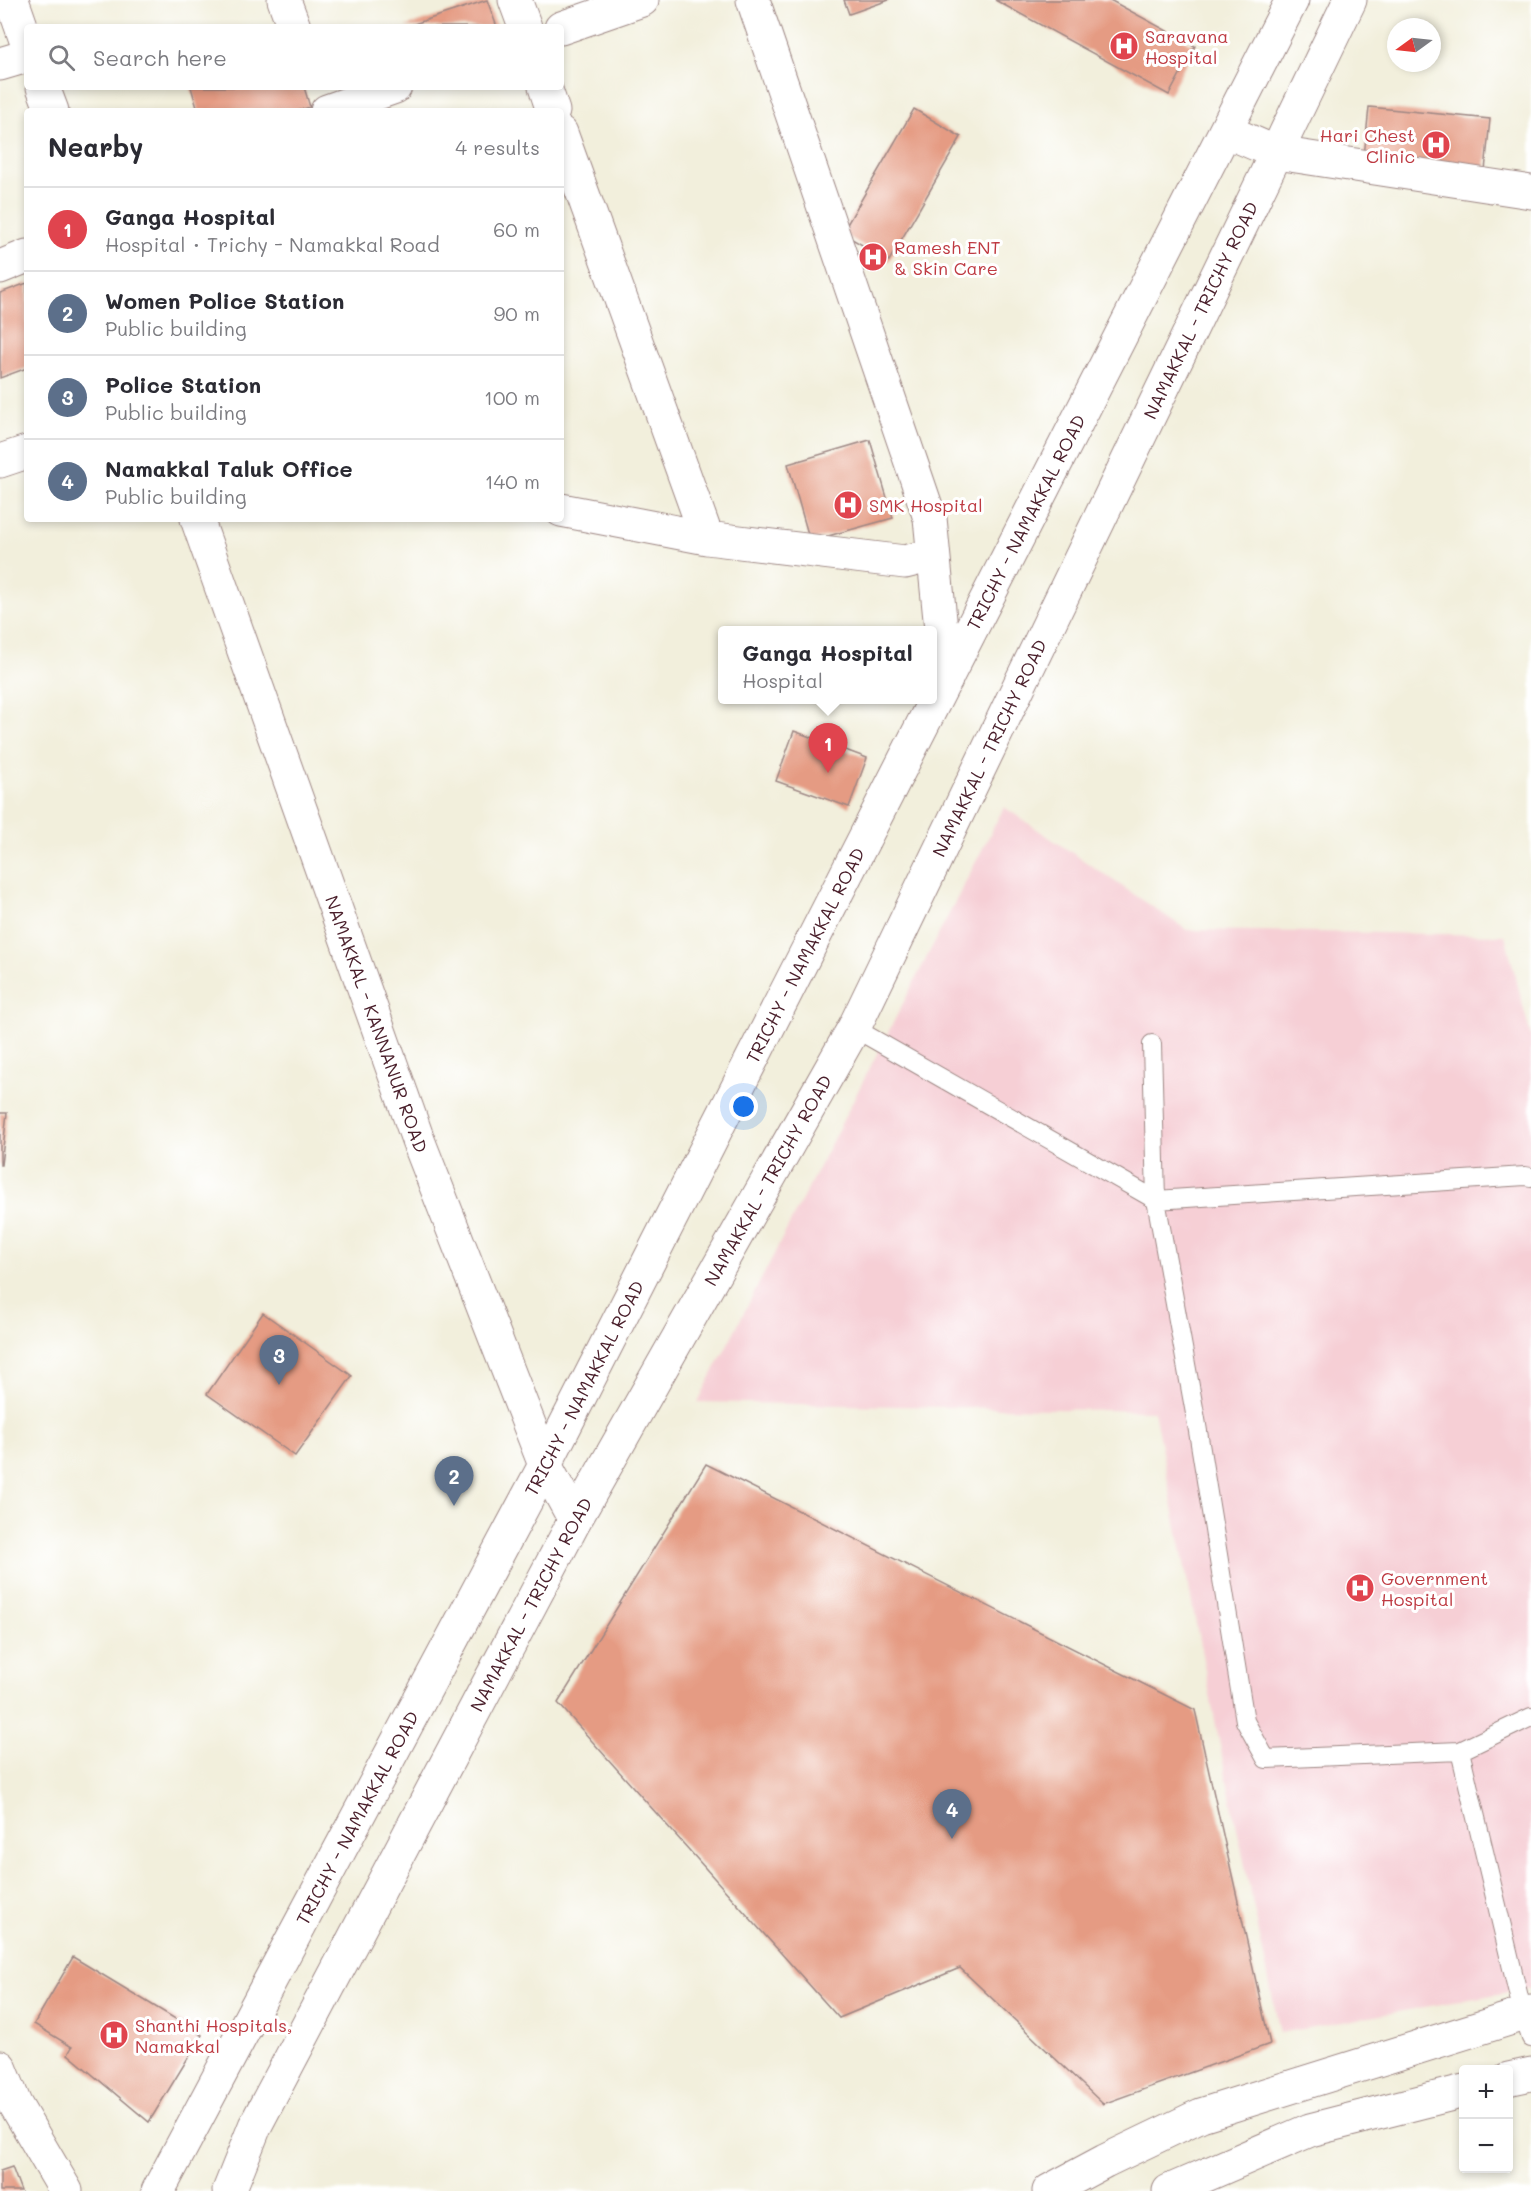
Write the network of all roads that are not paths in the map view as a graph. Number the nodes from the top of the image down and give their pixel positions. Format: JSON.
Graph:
{"nodes":[{"id":1,"x":12,"y":0,"type":"edge"},
{"id":2,"x":284,"y":0,"type":"edge"},
{"id":3,"x":515,"y":0,"type":"edge"},
{"id":4,"x":642,"y":0,"type":"edge"},
{"id":5,"x":753,"y":0,"type":"edge"},
{"id":6,"x":1292,"y":0,"type":"edge"},
{"id":7,"x":1350,"y":0,"type":"edge"},
{"id":8,"x":293,"y":24,"type":"edge"},
{"id":9,"x":524,"y":24,"type":"edge"},
{"id":10,"x":564,"y":27,"type":"edge"},
{"id":11,"x":24,"y":34,"type":"edge"},
{"id":12,"x":24,"y":57,"type":"edge"},
{"id":13,"x":0,"y":64,"type":"edge"},
{"id":14,"x":44,"y":90,"type":"edge"},
{"id":15,"x":316,"y":90,"type":"edge"},
{"id":16,"x":386,"y":90,"type":"edge"},
{"id":17,"x":546,"y":90,"type":"edge"},
{"id":18,"x":51,"y":108,"type":"edge"},
{"id":19,"x":324,"y":108,"type":"edge"},
{"id":20,"x":334,"y":108,"type":"edge"},
{"id":21,"x":552,"y":108,"type":"edge"},
{"id":22,"x":1226,"y":131,"type":"junction"},
{"id":23,"x":564,"y":141,"type":"edge"},
{"id":24,"x":1277,"y":153,"type":"junction"},
{"id":25,"x":1531,"y":192,"type":"edge"},
{"id":26,"x":24,"y":257,"type":"edge"},
{"id":27,"x":0,"y":267,"type":"edge"},
{"id":28,"x":24,"y":453,"type":"edge"},
{"id":29,"x":0,"y":460,"type":"edge"},
{"id":30,"x":564,"y":511,"type":"edge"},
{"id":31,"x":198,"y":522,"type":"edge"},
{"id":32,"x":707,"y":538,"type":"junction"},
{"id":33,"x":934,"y":558,"type":"junction"},
{"id":34,"x":946,"y":680,"type":"junction"},
{"id":35,"x":937,"y":698,"type":"edge"},
{"id":36,"x":934,"y":704,"type":"edge"},
{"id":37,"x":854,"y":1029,"type":"junction"},
{"id":38,"x":1152,"y":1044,"type":"dead end"},
{"id":39,"x":1531,"y":1177,"type":"edge"},
{"id":40,"x":1156,"y":1200,"type":"junction"},
{"id":41,"x":545,"y":1465,"type":"junction"},
{"id":42,"x":575,"y":1520,"type":"junction"},
{"id":43,"x":1531,"y":1718,"type":"edge"},
{"id":44,"x":1460,"y":1751,"type":"junction"},
{"id":45,"x":1528,"y":2021,"type":"edge"},
{"id":46,"x":0,"y":2067,"type":"edge"},
{"id":47,"x":1531,"y":2074,"type":"edge"},
{"id":48,"x":1513,"y":2078,"type":"edge"},
{"id":49,"x":1459,"y":2092,"type":"edge"},
{"id":50,"x":7,"y":2108,"type":"edge"},
{"id":51,"x":66,"y":2191,"type":"edge"},
{"id":52,"x":158,"y":2191,"type":"edge"},
{"id":53,"x":229,"y":2191,"type":"edge"},
{"id":54,"x":1049,"y":2191,"type":"edge"},
{"id":55,"x":1169,"y":2191,"type":"edge"}],
"edges":[{"from":1,"to":11,"type":"main road"},
{"from":2,"to":8,"type":"main road"},
{"from":3,"to":9,"type":"main road"},
{"from":4,"to":10,"type":"main road"},
{"from":5,"to":33,"type":"main road"},
{"from":6,"to":22,"type":"main road","name":"TRICHY - NAMAKKAL ROAD"},
{"from":7,"to":24,"type":"main road"},
{"from":12,"to":13,"type":"main road"},
{"from":14,"to":18,"type":"main road"},
{"from":15,"to":19,"type":"main road"},
{"from":16,"to":20,"type":"main road"},
{"from":17,"to":21,"type":"main road"},
{"from":22,"to":24,"type":"main road"},
{"from":22,"to":34,"type":"main road","name":"TRICHY - NAMAKKAL ROAD"},
{"from":23,"to":32,"type":"main road"},
{"from":24,"to":25,"type":"main road"},
{"from":24,"to":37,"type":"main road","name":"NAMAKKAL - TRICHY ROAD"},
{"from":26,"to":27,"type":"main road"},
{"from":28,"to":29,"type":"main road"},
{"from":30,"to":32,"type":"main road"},
{"from":31,"to":41,"type":"main road","name":"NAMAKKAL - KANNANUR ROAD"},
{"from":32,"to":33,"type":"main road"},
{"from":33,"to":34,"type":"main road"},
{"from":34,"to":35,"type":"main road","name":"TRICHY - NAMAKKAL ROAD"},
{"from":36,"to":41,"type":"main road","name":"TRICHY - NAMAKKAL ROAD"},
{"from":37,"to":40,"type":"lane"},
{"from":37,"to":42,"type":"main road","name":"NAMAKKAL - TRICHY ROAD"},
{"from":38,"to":40,"type":"lane"},
{"from":39,"to":40,"type":"lane"},
{"from":40,"to":44,"type":"lane"},
{"from":41,"to":42,"type":"main road","name":"NAMAKKAL - KANNANUR ROAD"},
{"from":41,"to":52,"type":"main road","name":"TRICHY - NAMAKKAL ROAD"},
{"from":42,"to":53,"type":"main road","name":"NAMAKKAL - TRICHY ROAD"},
{"from":43,"to":44,"type":"lane"},
{"from":44,"to":45,"type":"lane"},
{"from":45,"to":54,"type":"main road"},
{"from":46,"to":50,"type":"main road"},
{"from":47,"to":48,"type":"main road"},
{"from":49,"to":55,"type":"main road"},
{"from":50,"to":51,"type":"main road"}]}
